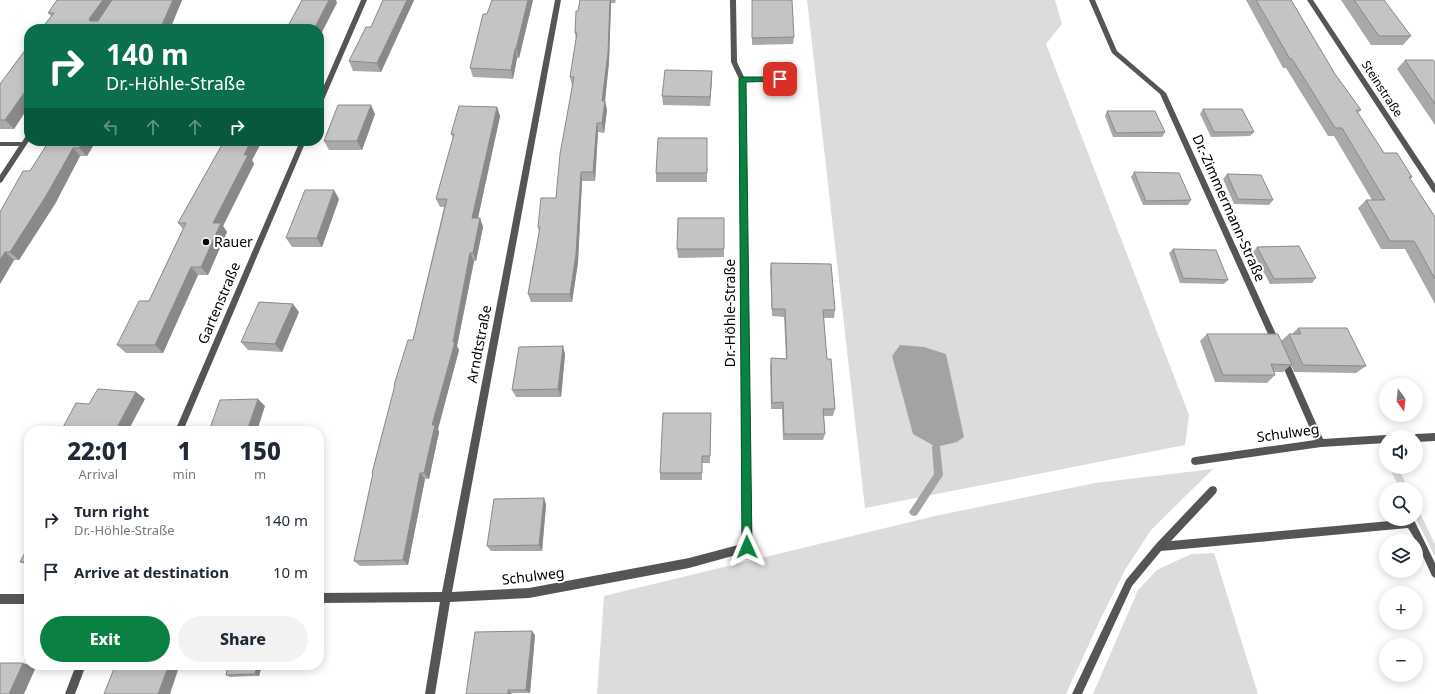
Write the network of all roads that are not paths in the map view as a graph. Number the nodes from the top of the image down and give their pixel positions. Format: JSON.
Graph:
{"nodes":[{"id":1,"x":364,"y":0,"type":"edge"},
{"id":2,"x":558,"y":0,"type":"edge"},
{"id":3,"x":733,"y":0,"type":"edge"},
{"id":4,"x":1092,"y":0,"type":"edge"},
{"id":5,"x":1310,"y":0,"type":"edge"},
{"id":6,"x":742,"y":79,"type":"junction"},
{"id":7,"x":780,"y":79,"type":"dead end"},
{"id":8,"x":324,"y":92,"type":"edge"},
{"id":9,"x":0,"y":144,"type":"edge"},
{"id":10,"x":24,"y":144,"type":"joint"},
{"id":11,"x":301,"y":146,"type":"edge"},
{"id":12,"x":0,"y":180,"type":"edge"},
{"id":13,"x":1435,"y":190,"type":"edge"},
{"id":14,"x":1278,"y":348,"type":"edge"},
{"id":15,"x":1282,"y":355,"type":"edge"},
{"id":16,"x":181,"y":426,"type":"edge"},
{"id":17,"x":1435,"y":437,"type":"edge"},
{"id":18,"x":1423,"y":438,"type":"edge"},
{"id":19,"x":1379,"y":439,"type":"edge"},
{"id":20,"x":1321,"y":443,"type":"junction"},
{"id":21,"x":1195,"y":461,"type":"dead end"},
{"id":22,"x":1213,"y":490,"type":"dead end"},
{"id":23,"x":747,"y":547,"type":"joint"},
{"id":24,"x":1159,"y":547,"type":"junction"},
{"id":25,"x":1435,"y":573,"type":"edge"},
{"id":26,"x":446,"y":597,"type":"junction"},
{"id":27,"x":324,"y":598,"type":"edge"},
{"id":28,"x":0,"y":599,"type":"edge"},
{"id":29,"x":24,"y":599,"type":"edge"},
{"id":30,"x":79,"y":670,"type":"edge"},
{"id":31,"x":70,"y":694,"type":"edge"},
{"id":32,"x":430,"y":694,"type":"edge"},
{"id":33,"x":1077,"y":694,"type":"edge"}],
"edges":[{"from":1,"to":8,"type":"street"},
{"from":2,"to":26,"type":"street","name":"Arndtstraße"},
{"from":3,"to":6,"type":"street","name":"Dr.-Höhle-Straße"},
{"from":4,"to":14,"type":"street","name":"Dr.-Zimmermann-Straße"},
{"from":5,"to":13,"type":"street","name":"Steinstraße"},
{"from":6,"to":7,"type":"street"},
{"from":6,"to":23,"type":"street","name":"Dr.-Höhle-Straße"},
{"from":9,"to":10,"type":"street"},
{"from":10,"to":12,"type":"street"},
{"from":11,"to":16,"type":"street","name":"Gartenstraße"},
{"from":15,"to":20,"type":"street"},
{"from":17,"to":18,"type":"street"},
{"from":19,"to":20,"type":"street","name":"Schulweg"},
{"from":20,"to":21,"type":"street","name":"Schulweg"},
{"from":22,"to":24,"type":"street"},
{"from":23,"to":26,"type":"street","name":"Schulweg"},
{"from":24,"to":25,"type":"street"},
{"from":24,"to":33,"type":"street"},
{"from":26,"to":27,"type":"street","name":"Schulweg"},
{"from":26,"to":32,"type":"street","name":"Arndtstraße"},
{"from":28,"to":29,"type":"street"},
{"from":30,"to":31,"type":"street"}]}
